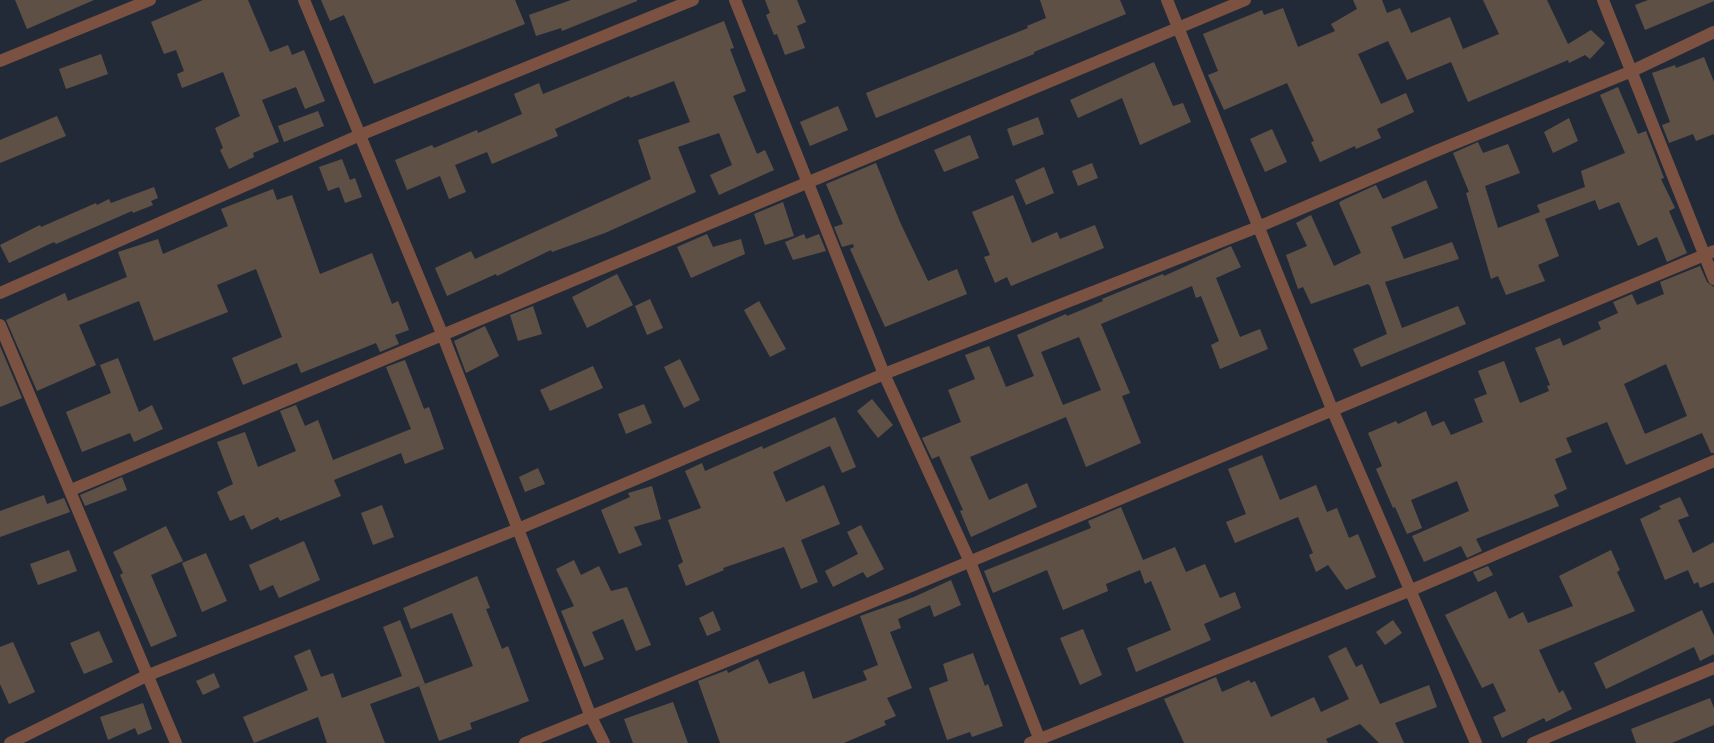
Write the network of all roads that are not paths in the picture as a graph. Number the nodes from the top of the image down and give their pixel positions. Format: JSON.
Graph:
{"nodes":[{"id":1,"x":150,"y":0,"type":"edge"},
{"id":2,"x":304,"y":0,"type":"edge"},
{"id":3,"x":693,"y":0,"type":"edge"},
{"id":4,"x":735,"y":0,"type":"edge"},
{"id":5,"x":1167,"y":0,"type":"edge"},
{"id":6,"x":1244,"y":0,"type":"edge"},
{"id":7,"x":1603,"y":0,"type":"edge"},
{"id":8,"x":1178,"y":27,"type":"junction"},
{"id":9,"x":1714,"y":32,"type":"edge"},
{"id":10,"x":0,"y":61,"type":"edge"},
{"id":11,"x":1632,"y":72,"type":"junction"},
{"id":12,"x":360,"y":136,"type":"junction"},
{"id":13,"x":806,"y":182,"type":"junction"},
{"id":14,"x":1258,"y":227,"type":"junction"},
{"id":15,"x":1709,"y":253,"type":"edge"},
{"id":16,"x":1714,"y":279,"type":"edge"},
{"id":17,"x":0,"y":293,"type":"edge"},
{"id":18,"x":0,"y":325,"type":"edge"},
{"id":19,"x":443,"y":336,"type":"junction"},
{"id":20,"x":884,"y":374,"type":"junction"},
{"id":21,"x":1332,"y":409,"type":"junction"},
{"id":22,"x":1714,"y":461,"type":"edge"},
{"id":23,"x":71,"y":490,"type":"junction"},
{"id":24,"x":518,"y":529,"type":"junction"},
{"id":25,"x":970,"y":562,"type":"junction"},
{"id":26,"x":1409,"y":591,"type":"junction"},
{"id":27,"x":1714,"y":668,"type":"edge"},
{"id":28,"x":146,"y":676,"type":"junction"},
{"id":29,"x":591,"y":717,"type":"junction"},
{"id":30,"x":1037,"y":742,"type":"edge"},
{"id":31,"x":10,"y":743,"type":"edge"},
{"id":32,"x":176,"y":743,"type":"edge"},
{"id":33,"x":525,"y":743,"type":"edge"},
{"id":34,"x":604,"y":743,"type":"edge"},
{"id":35,"x":1476,"y":743,"type":"edge"},
{"id":36,"x":1533,"y":743,"type":"edge"}],
"edges":[{"from":1,"to":10,"type":"street"},
{"from":2,"to":12,"type":"street"},
{"from":3,"to":12,"type":"street"},
{"from":4,"to":13,"type":"street"},
{"from":5,"to":8,"type":"street"},
{"from":6,"to":8,"type":"street"},
{"from":7,"to":11,"type":"street"},
{"from":8,"to":13,"type":"street"},
{"from":8,"to":14,"type":"street"},
{"from":9,"to":11,"type":"street"},
{"from":11,"to":14,"type":"street"},
{"from":11,"to":15,"type":"street"},
{"from":12,"to":17,"type":"street"},
{"from":12,"to":19,"type":"street"},
{"from":13,"to":19,"type":"street"},
{"from":13,"to":20,"type":"street"},
{"from":14,"to":20,"type":"street"},
{"from":14,"to":21,"type":"street"},
{"from":15,"to":16,"type":"street"},
{"from":15,"to":21,"type":"street"},
{"from":18,"to":23,"type":"street"},
{"from":19,"to":23,"type":"street"},
{"from":19,"to":24,"type":"street"},
{"from":20,"to":24,"type":"street"},
{"from":20,"to":25,"type":"street"},
{"from":21,"to":25,"type":"street"},
{"from":21,"to":26,"type":"street"},
{"from":22,"to":26,"type":"street"},
{"from":23,"to":28,"type":"street"},
{"from":24,"to":28,"type":"street"},
{"from":24,"to":29,"type":"street"},
{"from":25,"to":29,"type":"street"},
{"from":25,"to":30,"type":"street"},
{"from":26,"to":30,"type":"street"},
{"from":26,"to":35,"type":"street"},
{"from":27,"to":36,"type":"street"},
{"from":28,"to":31,"type":"street"},
{"from":28,"to":32,"type":"street"},
{"from":29,"to":33,"type":"street"},
{"from":29,"to":34,"type":"street"}]}
